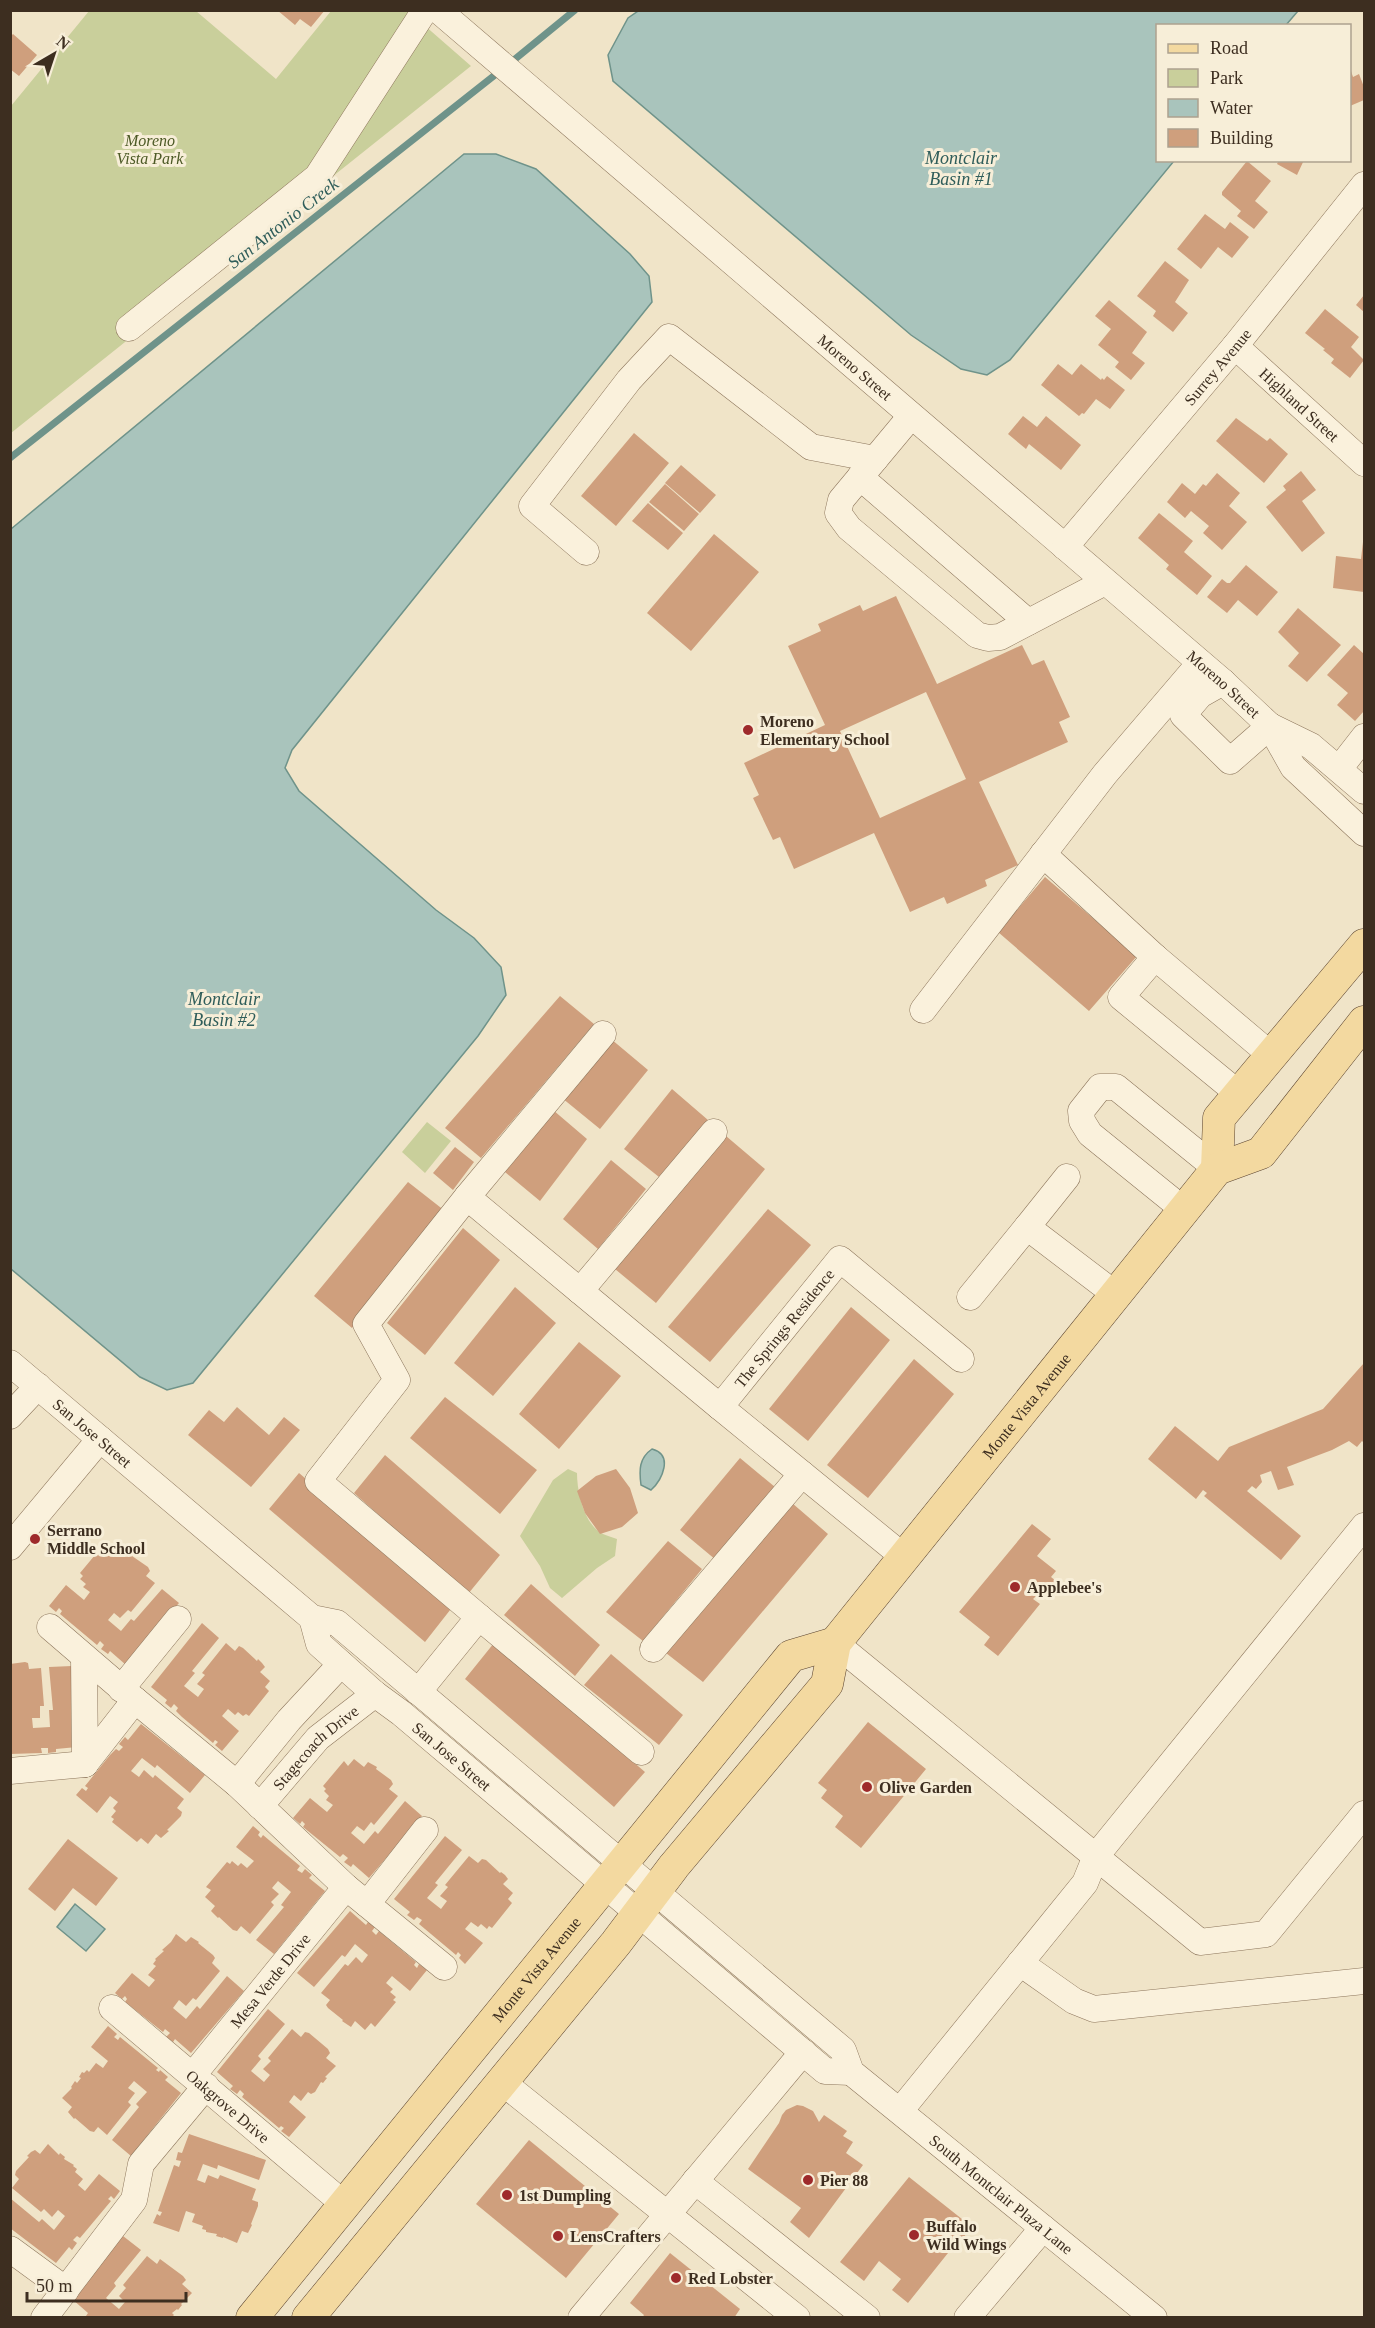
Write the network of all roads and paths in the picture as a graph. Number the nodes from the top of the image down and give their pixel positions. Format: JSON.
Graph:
{"nodes":[{"id":1,"x":425,"y":10,"type":"edge"},
{"id":2,"x":438,"y":10,"type":"edge"},
{"id":3,"x":1365,"y":185,"type":"edge"},
{"id":4,"x":129,"y":328,"type":"dead end"},
{"id":5,"x":1235,"y":346,"type":"junction"},
{"id":6,"x":911,"y":416,"type":"junction"},
{"id":7,"x":1365,"y":463,"type":"edge"},
{"id":8,"x":868,"y":468,"type":"junction"},
{"id":9,"x":1065,"y":548,"type":"junction"},
{"id":10,"x":585,"y":552,"type":"dead end"},
{"id":11,"x":1105,"y":582,"type":"junction"},
{"id":12,"x":1028,"y":622,"type":"junction"},
{"id":13,"x":1200,"y":663,"type":"junction"},
{"id":14,"x":1223,"y":682,"type":"junction"},
{"id":15,"x":1270,"y":726,"type":"junction"},
{"id":16,"x":1365,"y":737,"type":"edge"},
{"id":17,"x":1339,"y":769,"type":"junction"},
{"id":18,"x":1365,"y":790,"type":"edge"},
{"id":19,"x":1365,"y":833,"type":"edge"},
{"id":20,"x":1043,"y":854,"type":"junction"},
{"id":21,"x":1365,"y":945,"type":"edge"},
{"id":22,"x":1155,"y":957,"type":"junction"},
{"id":23,"x":923,"y":1010,"type":"dead end"},
{"id":24,"x":1365,"y":1022,"type":"edge"},
{"id":25,"x":603,"y":1034,"type":"dead end"},
{"id":26,"x":1271,"y":1055,"type":"junction"},
{"id":27,"x":1239,"y":1094,"type":"junction"},
{"id":28,"x":714,"y":1132,"type":"dead end"},
{"id":29,"x":1217,"y":1169,"type":"junction"},
{"id":30,"x":1067,"y":1177,"type":"dead end"},
{"id":31,"x":467,"y":1197,"type":"junction"},
{"id":32,"x":1184,"y":1210,"type":"junction"},
{"id":33,"x":1027,"y":1227,"type":"junction"},
{"id":34,"x":580,"y":1291,"type":"junction"},
{"id":35,"x":1115,"y":1294,"type":"junction"},
{"id":36,"x":970,"y":1297,"type":"dead end"},
{"id":37,"x":961,"y":1359,"type":"dead end"},
{"id":38,"x":10,"y":1363,"type":"edge"},
{"id":39,"x":38,"y":1386,"type":"junction"},
{"id":40,"x":720,"y":1407,"type":"junction"},
{"id":41,"x":10,"y":1416,"type":"edge"},
{"id":42,"x":100,"y":1439,"type":"junction"},
{"id":43,"x":802,"y":1474,"type":"junction"},
{"id":44,"x":1365,"y":1526,"type":"edge"},
{"id":45,"x":10,"y":1547,"type":"edge"},
{"id":46,"x":904,"y":1557,"type":"junction"},
{"id":47,"x":479,"y":1617,"type":"junction"},
{"id":48,"x":312,"y":1618,"type":"junction"},
{"id":49,"x":178,"y":1619,"type":"dead end"},
{"id":50,"x":50,"y":1628,"type":"dead end"},
{"id":51,"x":835,"y":1643,"type":"junction"},
{"id":52,"x":653,"y":1649,"type":"dead end"},
{"id":53,"x":84,"y":1657,"type":"junction"},
{"id":54,"x":341,"y":1664,"type":"junction"},
{"id":55,"x":418,"y":1692,"type":"junction"},
{"id":56,"x":375,"y":1694,"type":"junction"},
{"id":57,"x":128,"y":1695,"type":"junction"},
{"id":58,"x":641,"y":1752,"type":"dead end"},
{"id":59,"x":85,"y":1764,"type":"junction"},
{"id":60,"x":10,"y":1771,"type":"edge"},
{"id":61,"x":237,"y":1784,"type":"junction"},
{"id":62,"x":260,"y":1806,"type":"junction"},
{"id":63,"x":1365,"y":1814,"type":"edge"},
{"id":64,"x":425,"y":1830,"type":"dead end"},
{"id":65,"x":1096,"y":1856,"type":"junction"},
{"id":66,"x":613,"y":1875,"type":"junction"},
{"id":67,"x":346,"y":1887,"type":"junction"},
{"id":68,"x":646,"y":1903,"type":"junction"},
{"id":69,"x":367,"y":1904,"type":"junction"},
{"id":70,"x":1020,"y":1963,"type":"junction"},
{"id":71,"x":444,"y":1967,"type":"dead end"},
{"id":72,"x":1365,"y":1981,"type":"edge"},
{"id":73,"x":112,"y":2008,"type":"dead end"},
{"id":74,"x":803,"y":2052,"type":"junction"},
{"id":75,"x":851,"y":2072,"type":"junction"},
{"id":76,"x":199,"y":2081,"type":"junction"},
{"id":77,"x":502,"y":2082,"type":"junction"},
{"id":78,"x":900,"y":2111,"type":"junction"},
{"id":79,"x":695,"y":2181,"type":"junction"},
{"id":80,"x":344,"y":2204,"type":"junction"},
{"id":81,"x":667,"y":2213,"type":"junction"},
{"id":82,"x":1043,"y":2228,"type":"junction"},
{"id":83,"x":10,"y":2249,"type":"edge"},
{"id":84,"x":66,"y":2290,"type":"junction"},
{"id":85,"x":50,"y":2315,"type":"edge"},
{"id":86,"x":586,"y":2316,"type":"edge"},
{"id":87,"x":252,"y":2318,"type":"edge"},
{"id":88,"x":308,"y":2318,"type":"edge"},
{"id":89,"x":797,"y":2318,"type":"edge"},
{"id":90,"x":867,"y":2318,"type":"edge"},
{"id":91,"x":967,"y":2318,"type":"edge"},
{"id":92,"x":1154,"y":2318,"type":"edge"}],
"edges":[{"from":1,"to":4,"type":"street"},
{"from":2,"to":6,"type":"street","name":"Moreno Street"},
{"from":3,"to":5,"type":"street","name":"Surrey Avenue"},
{"from":5,"to":7,"type":"street","name":"Highland Street"},
{"from":5,"to":9,"type":"street","name":"Surrey Avenue"},
{"from":6,"to":8,"type":"street"},
{"from":6,"to":9,"type":"street","name":"Moreno Street"},
{"from":8,"to":10,"type":"street"},
{"from":8,"to":12,"type":"street"},
{"from":8,"to":12,"type":"street"},
{"from":9,"to":11,"type":"street","name":"Moreno Street"},
{"from":11,"to":12,"type":"street"},
{"from":11,"to":13,"type":"street","name":"Moreno Street"},
{"from":13,"to":14,"type":"street","name":"Moreno Street"},
{"from":13,"to":20,"type":"street"},
{"from":14,"to":15,"type":"street","name":"Moreno Street"},
{"from":14,"to":15,"type":"street"},
{"from":15,"to":17,"type":"street","name":"Moreno Street"},
{"from":15,"to":19,"type":"street","name":"Moreno Street"},
{"from":16,"to":17,"type":"street"},
{"from":17,"to":18,"type":"street","name":"Moreno Street"},
{"from":20,"to":22,"type":"street"},
{"from":20,"to":23,"type":"street"},
{"from":21,"to":26,"type":"main road"},
{"from":22,"to":26,"type":"street"},
{"from":22,"to":27,"type":"street"},
{"from":24,"to":29,"type":"main road"},
{"from":25,"to":31,"type":"street"},
{"from":26,"to":27,"type":"main road"},
{"from":27,"to":29,"type":"main road"},
{"from":28,"to":34,"type":"street"},
{"from":29,"to":32,"type":"main road","name":"Monte Vista Avenue"},
{"from":29,"to":32,"type":"street"},
{"from":30,"to":33,"type":"street"},
{"from":31,"to":34,"type":"street"},
{"from":31,"to":47,"type":"street"},
{"from":32,"to":35,"type":"main road","name":"Monte Vista Avenue"},
{"from":33,"to":35,"type":"street"},
{"from":33,"to":36,"type":"street"},
{"from":34,"to":40,"type":"street"},
{"from":35,"to":46,"type":"main road","name":"Monte Vista Avenue"},
{"from":37,"to":40,"type":"street","name":"The Springs Residence"},
{"from":38,"to":39,"type":"street","name":"San Jose Street"},
{"from":39,"to":41,"type":"street"},
{"from":39,"to":42,"type":"street","name":"San Jose Street"},
{"from":40,"to":43,"type":"street"},
{"from":42,"to":45,"type":"street"},
{"from":42,"to":48,"type":"street","name":"San Jose Street"},
{"from":43,"to":46,"type":"street"},
{"from":43,"to":52,"type":"street"},
{"from":44,"to":65,"type":"street"},
{"from":46,"to":51,"type":"main road","name":"Monte Vista Avenue"},
{"from":47,"to":55,"type":"street"},
{"from":47,"to":58,"type":"street"},
{"from":48,"to":54,"type":"street","name":"San Jose Street"},
{"from":48,"to":55,"type":"street","name":"San Jose Street"},
{"from":49,"to":57,"type":"street"},
{"from":50,"to":53,"type":"street","name":"Stagecoach Drive"},
{"from":51,"to":65,"type":"street"},
{"from":51,"to":66,"type":"main road","name":"Monte Vista Avenue"},
{"from":51,"to":68,"type":"main road","name":"Monte Vista Avenue"},
{"from":53,"to":57,"type":"street","name":"Stagecoach Drive"},
{"from":53,"to":59,"type":"street"},
{"from":54,"to":56,"type":"street","name":"San Jose Street"},
{"from":54,"to":61,"type":"street","name":"Stagecoach Drive"},
{"from":55,"to":66,"type":"street","name":"San Jose Street"},
{"from":56,"to":62,"type":"street","name":"Stagecoach Drive"},
{"from":56,"to":66,"type":"street","name":"San Jose Street"},
{"from":57,"to":59,"type":"street"},
{"from":57,"to":61,"type":"street","name":"Stagecoach Drive"},
{"from":59,"to":60,"type":"street"},
{"from":61,"to":62,"type":"street","name":"Stagecoach Drive"},
{"from":62,"to":67,"type":"street","name":"Stagecoach Drive"},
{"from":63,"to":65,"type":"street"},
{"from":64,"to":69,"type":"street"},
{"from":65,"to":70,"type":"street"},
{"from":66,"to":68,"type":"street","name":"South Montclair Plaza Lane"},
{"from":66,"to":80,"type":"main road","name":"Monte Vista Avenue"},
{"from":67,"to":69,"type":"street","name":"Stagecoach Drive"},
{"from":67,"to":76,"type":"street","name":"Mesa Verde Drive"},
{"from":68,"to":74,"type":"street","name":"South Montclair Plaza Lane"},
{"from":68,"to":75,"type":"street","name":"South Montclair Plaza Lane"},
{"from":68,"to":77,"type":"main road","name":"Monte Vista Avenue"},
{"from":69,"to":71,"type":"street","name":"Stagecoach Drive"},
{"from":70,"to":72,"type":"street"},
{"from":70,"to":78,"type":"street"},
{"from":73,"to":76,"type":"street","name":"Oakgrove Drive"},
{"from":74,"to":75,"type":"street","name":"South Montclair Plaza Lane"},
{"from":74,"to":79,"type":"street"},
{"from":75,"to":78,"type":"street","name":"South Montclair Plaza Lane"},
{"from":76,"to":80,"type":"street","name":"Oakgrove Drive"},
{"from":76,"to":84,"type":"street","name":"Mesa Verde Drive"},
{"from":77,"to":81,"type":"street"},
{"from":77,"to":88,"type":"main road","name":"Monte Vista Avenue"},
{"from":78,"to":82,"type":"street","name":"South Montclair Plaza Lane"},
{"from":79,"to":81,"type":"street"},
{"from":79,"to":90,"type":"street"},
{"from":80,"to":87,"type":"main road","name":"Monte Vista Avenue"},
{"from":81,"to":86,"type":"street"},
{"from":81,"to":89,"type":"street"},
{"from":82,"to":91,"type":"street"},
{"from":82,"to":92,"type":"street","name":"South Montclair Plaza Lane"},
{"from":83,"to":84,"type":"street"},
{"from":84,"to":85,"type":"street","name":"Mesa Verde Drive"}]}
